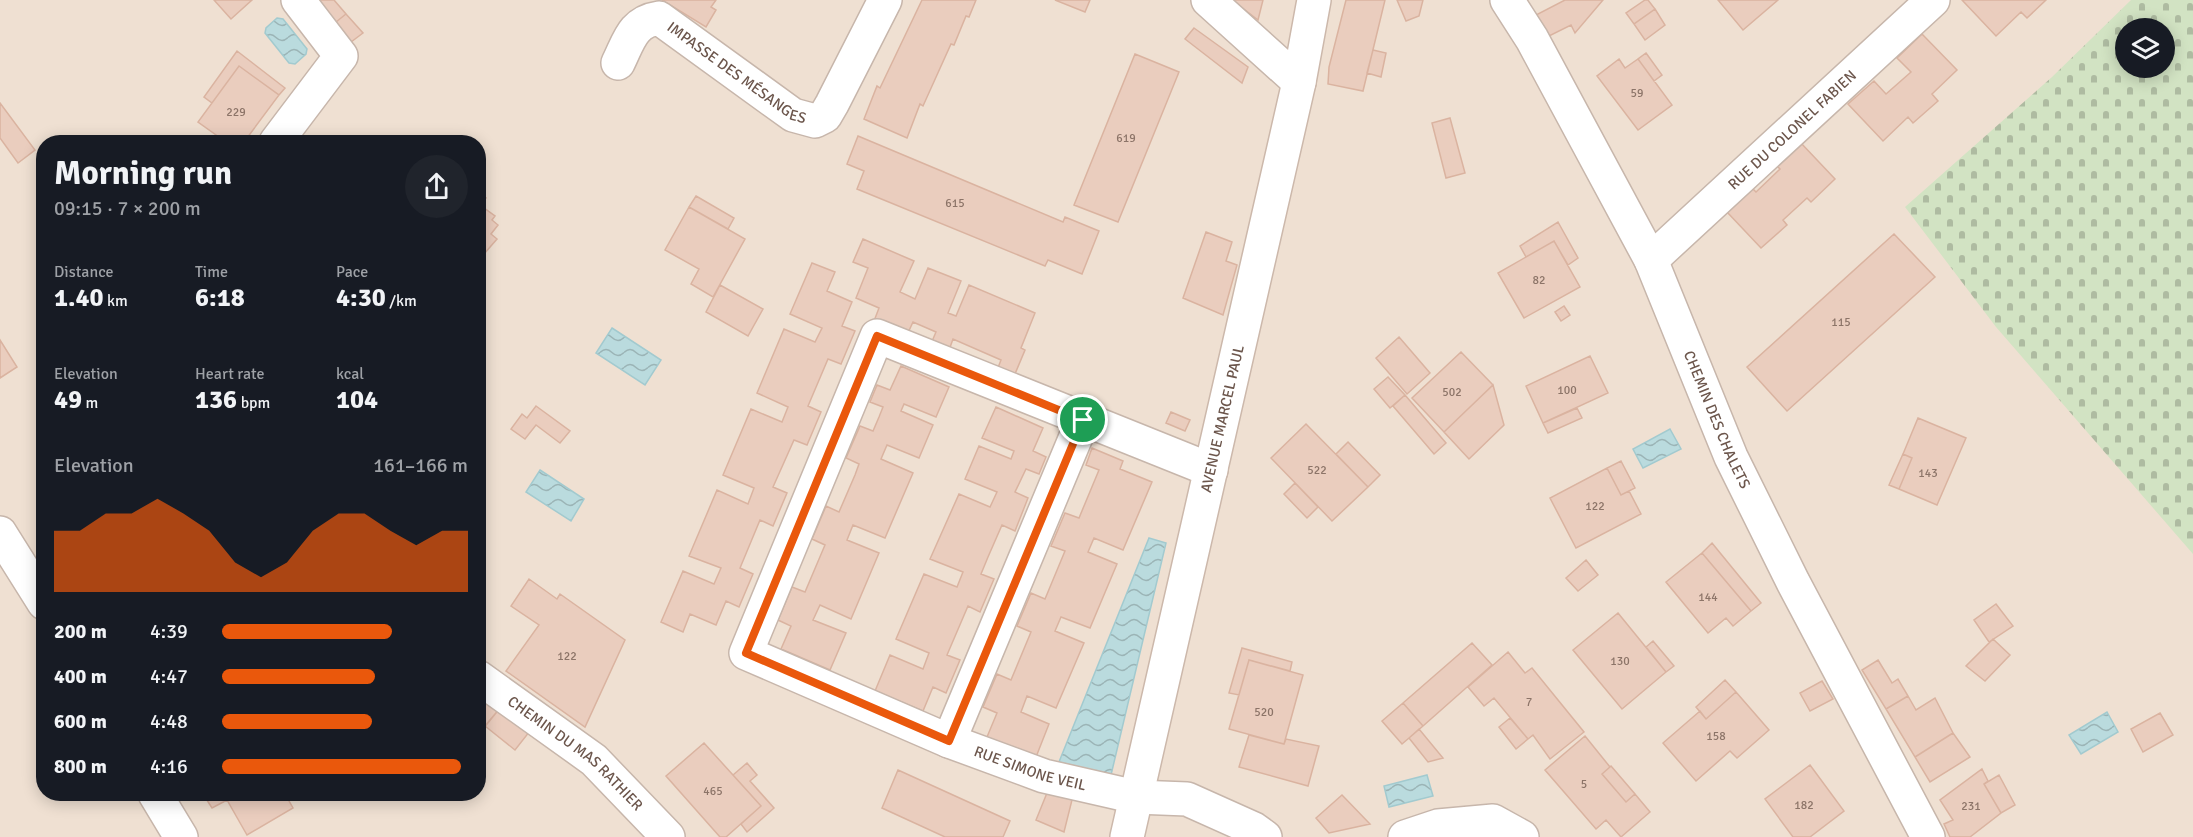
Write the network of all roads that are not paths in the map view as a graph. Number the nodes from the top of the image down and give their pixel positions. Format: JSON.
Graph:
{"nodes":[{"id":1,"x":298,"y":0,"type":"edge"},
{"id":2,"x":885,"y":0,"type":"edge"},
{"id":3,"x":1208,"y":0,"type":"edge"},
{"id":4,"x":1314,"y":0,"type":"edge"},
{"id":5,"x":1507,"y":0,"type":"edge"},
{"id":6,"x":1933,"y":0,"type":"edge"},
{"id":7,"x":618,"y":63,"type":"dead end"},
{"id":8,"x":1299,"y":82,"type":"junction"},
{"id":9,"x":281,"y":135,"type":"edge"},
{"id":10,"x":1651,"y":260,"type":"junction"},
{"id":11,"x":1083,"y":420,"type":"junction"},
{"id":12,"x":1210,"y":470,"type":"junction"},
{"id":13,"x":0,"y":533,"type":"edge"},
{"id":14,"x":36,"y":590,"type":"edge"},
{"id":15,"x":486,"y":683,"type":"edge"},
{"id":16,"x":949,"y":741,"type":"junction"},
{"id":17,"x":1136,"y":797,"type":"junction"},
{"id":18,"x":160,"y":801,"type":"edge"},
{"id":19,"x":181,"y":837,"type":"edge"},
{"id":20,"x":668,"y":837,"type":"edge"},
{"id":21,"x":1127,"y":837,"type":"edge"},
{"id":22,"x":1265,"y":837,"type":"edge"},
{"id":23,"x":1405,"y":837,"type":"edge"},
{"id":24,"x":1522,"y":837,"type":"edge"},
{"id":25,"x":1928,"y":837,"type":"edge"}],
"edges":[{"from":1,"to":9,"type":"street"},
{"from":2,"to":7,"type":"street","name":"IMPASSE DES MÉSANGES"},
{"from":3,"to":8,"type":"street"},
{"from":4,"to":8,"type":"street","name":"AVENUE MARCEL PAUL"},
{"from":5,"to":10,"type":"street","name":"CHEMIN DES CHALETS"},
{"from":6,"to":10,"type":"street","name":"RUE DU COLONEL FABIEN"},
{"from":8,"to":12,"type":"street","name":"AVENUE MARCEL PAUL"},
{"from":10,"to":25,"type":"street","name":"CHEMIN DES CHALETS"},
{"from":11,"to":12,"type":"street","name":"RUE SIMONE VEIL"},
{"from":11,"to":16,"type":"street"},
{"from":11,"to":16,"type":"street","name":"RUE SIMONE VEIL"},
{"from":12,"to":17,"type":"street","name":"AVENUE MARCEL PAUL"},
{"from":13,"to":14,"type":"street"},
{"from":15,"to":20,"type":"street","name":"CHEMIN DU MAS RATHIER"},
{"from":16,"to":17,"type":"street","name":"RUE SIMONE VEIL"},
{"from":17,"to":21,"type":"street","name":"AVENUE MARCEL PAUL"},
{"from":17,"to":22,"type":"street","name":"RUE SIMONE VEIL"},
{"from":18,"to":19,"type":"street"},
{"from":23,"to":24,"type":"street"}]}
